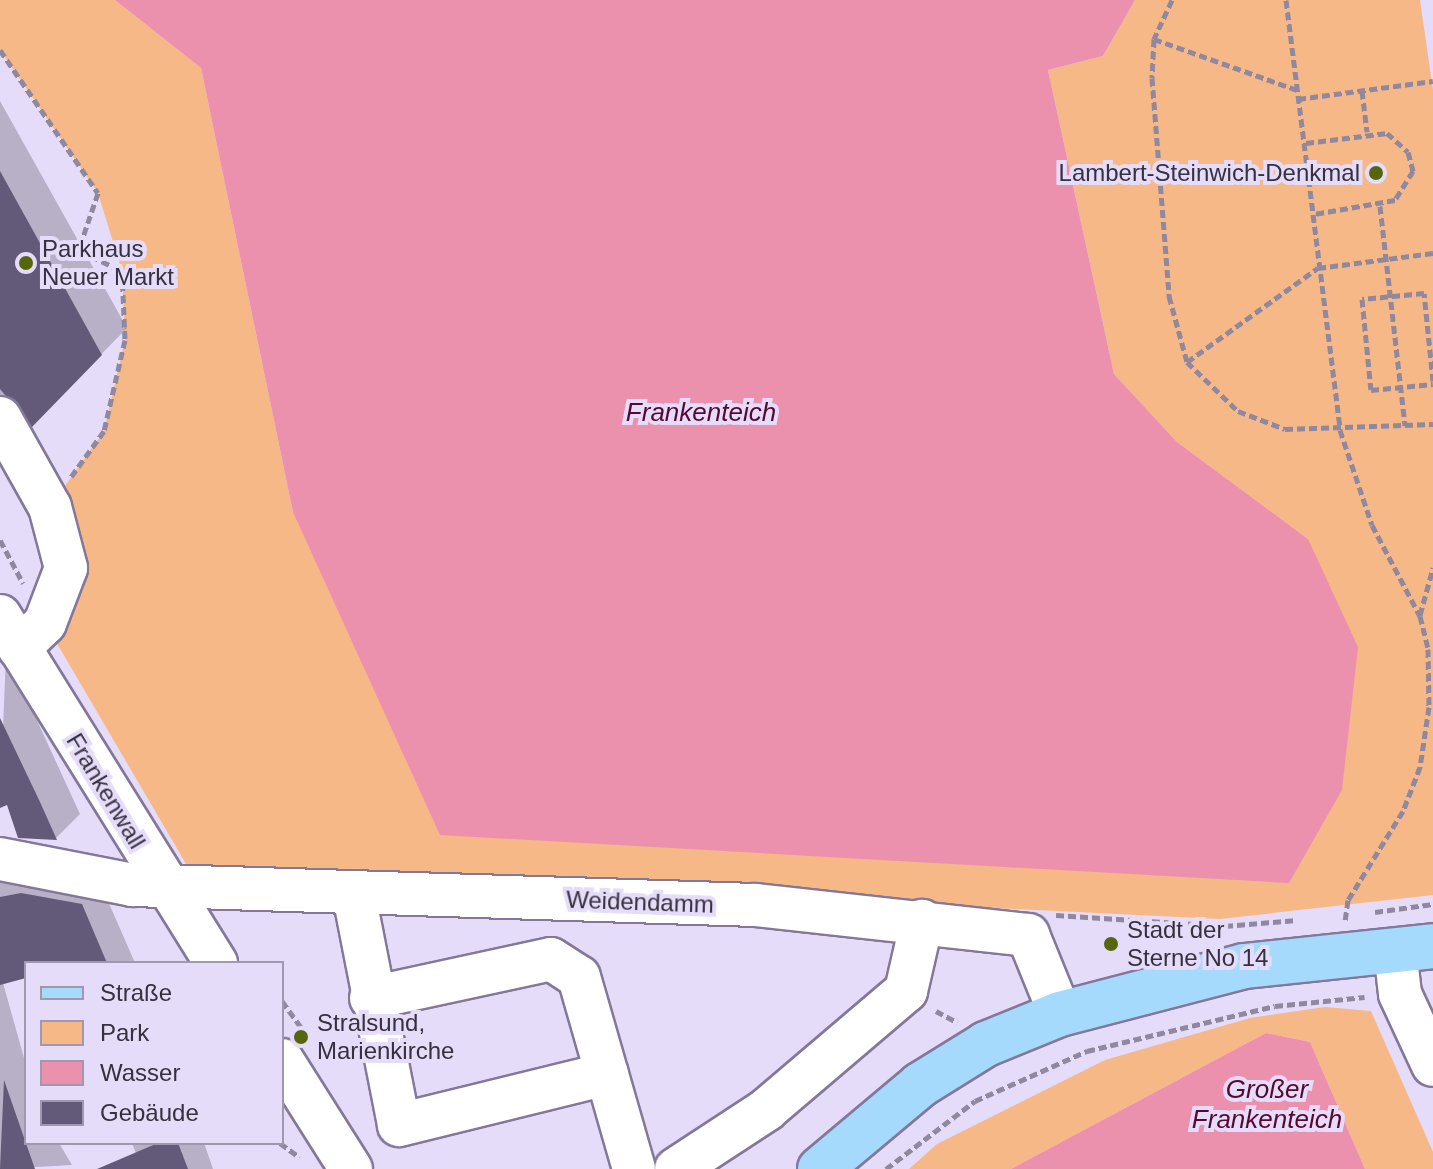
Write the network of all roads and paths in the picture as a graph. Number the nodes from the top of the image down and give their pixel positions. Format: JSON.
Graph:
{"nodes":[{"id":1,"x":1172,"y":0,"type":"edge"},
{"id":2,"x":1286,"y":0,"type":"edge"},
{"id":3,"x":1154,"y":39,"type":"junction"},
{"id":4,"x":0,"y":50,"type":"edge"},
{"id":5,"x":1433,"y":81,"type":"edge"},
{"id":6,"x":1297,"y":90,"type":"junction"},
{"id":7,"x":1362,"y":91,"type":"junction"},
{"id":8,"x":1298,"y":99,"type":"junction"},
{"id":9,"x":1367,"y":132,"type":"junction"},
{"id":10,"x":1306,"y":143,"type":"junction"},
{"id":11,"x":1380,"y":206,"type":"junction"},
{"id":12,"x":1314,"y":214,"type":"junction"},
{"id":13,"x":1433,"y":253,"type":"edge"},
{"id":14,"x":1386,"y":259,"type":"junction"},
{"id":15,"x":1318,"y":268,"type":"junction"},
{"id":16,"x":1390,"y":296,"type":"junction"},
{"id":17,"x":1187,"y":362,"type":"junction"},
{"id":18,"x":1433,"y":382,"type":"edge"},
{"id":19,"x":1400,"y":387,"type":"junction"},
{"id":20,"x":0,"y":418,"type":"edge"},
{"id":21,"x":1433,"y":424,"type":"edge"},
{"id":22,"x":1405,"y":426,"type":"junction"},
{"id":23,"x":1340,"y":430,"type":"junction"},
{"id":24,"x":50,"y":507,"type":"junction"},
{"id":25,"x":1433,"y":568,"type":"edge"},
{"id":26,"x":1420,"y":616,"type":"junction"},
{"id":27,"x":9,"y":632,"type":"edge"},
{"id":28,"x":1429,"y":684,"type":"junction"},
{"id":29,"x":1433,"y":694,"type":"edge"},
{"id":30,"x":0,"y":859,"type":"edge"},
{"id":31,"x":164,"y":886,"type":"junction"},
{"id":32,"x":354,"y":895,"type":"junction"},
{"id":33,"x":1433,"y":904,"type":"edge"},
{"id":34,"x":1366,"y":913,"type":"dead end"},
{"id":35,"x":1355,"y":915,"type":"dead end"},
{"id":36,"x":1345,"y":916,"type":"junction"},
{"id":37,"x":1330,"y":918,"type":"dead end"},
{"id":38,"x":1315,"y":919,"type":"dead end"},
{"id":39,"x":922,"y":921,"type":"junction"},
{"id":40,"x":1225,"y":926,"type":"dead end"},
{"id":41,"x":1414,"y":948,"type":"edge"},
{"id":42,"x":215,"y":961,"type":"edge"},
{"id":43,"x":371,"y":998,"type":"junction"},
{"id":44,"x":1353,"y":999,"type":"dead end"},
{"id":45,"x":1060,"y":1014,"type":"junction"},
{"id":46,"x":284,"y":1063,"type":"edge"},
{"id":47,"x":1433,"y":1065,"type":"edge"},
{"id":48,"x":607,"y":1074,"type":"junction"},
{"id":49,"x":351,"y":1169,"type":"edge"},
{"id":50,"x":634,"y":1169,"type":"edge"},
{"id":51,"x":676,"y":1169,"type":"edge"},
{"id":52,"x":820,"y":1169,"type":"edge"},
{"id":53,"x":886,"y":1169,"type":"edge"}],
"edges":[{"from":1,"to":3,"type":"path"},
{"from":2,"to":6,"type":"path"},
{"from":3,"to":6,"type":"path"},
{"from":3,"to":17,"type":"path"},
{"from":4,"to":24,"type":"path"},
{"from":5,"to":7,"type":"path"},
{"from":6,"to":8,"type":"path"},
{"from":7,"to":8,"type":"path"},
{"from":7,"to":9,"type":"path"},
{"from":8,"to":10,"type":"path"},
{"from":9,"to":10,"type":"path"},
{"from":9,"to":11,"type":"path"},
{"from":10,"to":12,"type":"path"},
{"from":11,"to":12,"type":"path"},
{"from":11,"to":14,"type":"path"},
{"from":12,"to":15,"type":"path"},
{"from":13,"to":14,"type":"path"},
{"from":14,"to":15,"type":"path"},
{"from":14,"to":16,"type":"path"},
{"from":15,"to":17,"type":"path"},
{"from":15,"to":23,"type":"path"},
{"from":16,"to":18,"type":"path"},
{"from":16,"to":19,"type":"path"},
{"from":16,"to":19,"type":"path"},
{"from":17,"to":23,"type":"path"},
{"from":18,"to":19,"type":"path"},
{"from":19,"to":22,"type":"path"},
{"from":20,"to":24,"type":"street"},
{"from":21,"to":22,"type":"path"},
{"from":22,"to":23,"type":"path"},
{"from":23,"to":26,"type":"path"},
{"from":24,"to":27,"type":"street"},
{"from":25,"to":26,"type":"path"},
{"from":26,"to":28,"type":"path"},
{"from":27,"to":31,"type":"street","name":"Frankenwall"},
{"from":28,"to":29,"type":"path"},
{"from":28,"to":36,"type":"path"},
{"from":30,"to":31,"type":"street","name":"Weidendamm"},
{"from":31,"to":32,"type":"street","name":"Weidendamm"},
{"from":31,"to":42,"type":"street","name":"Frankenwall"},
{"from":32,"to":39,"type":"street","name":"Weidendamm"},
{"from":32,"to":43,"type":"street"},
{"from":33,"to":34,"type":"path"},
{"from":35,"to":36,"type":"path"},
{"from":36,"to":37,"type":"path"},
{"from":38,"to":40,"type":"path"},
{"from":39,"to":45,"type":"street","name":"Weidendamm"},
{"from":39,"to":51,"type":"street"},
{"from":41,"to":45,"type":"main road"},
{"from":41,"to":47,"type":"street"},
{"from":43,"to":48,"type":"street"},
{"from":43,"to":48,"type":"street"},
{"from":44,"to":53,"type":"path"},
{"from":45,"to":52,"type":"main road"},
{"from":46,"to":49,"type":"street"},
{"from":48,"to":50,"type":"street"}]}
